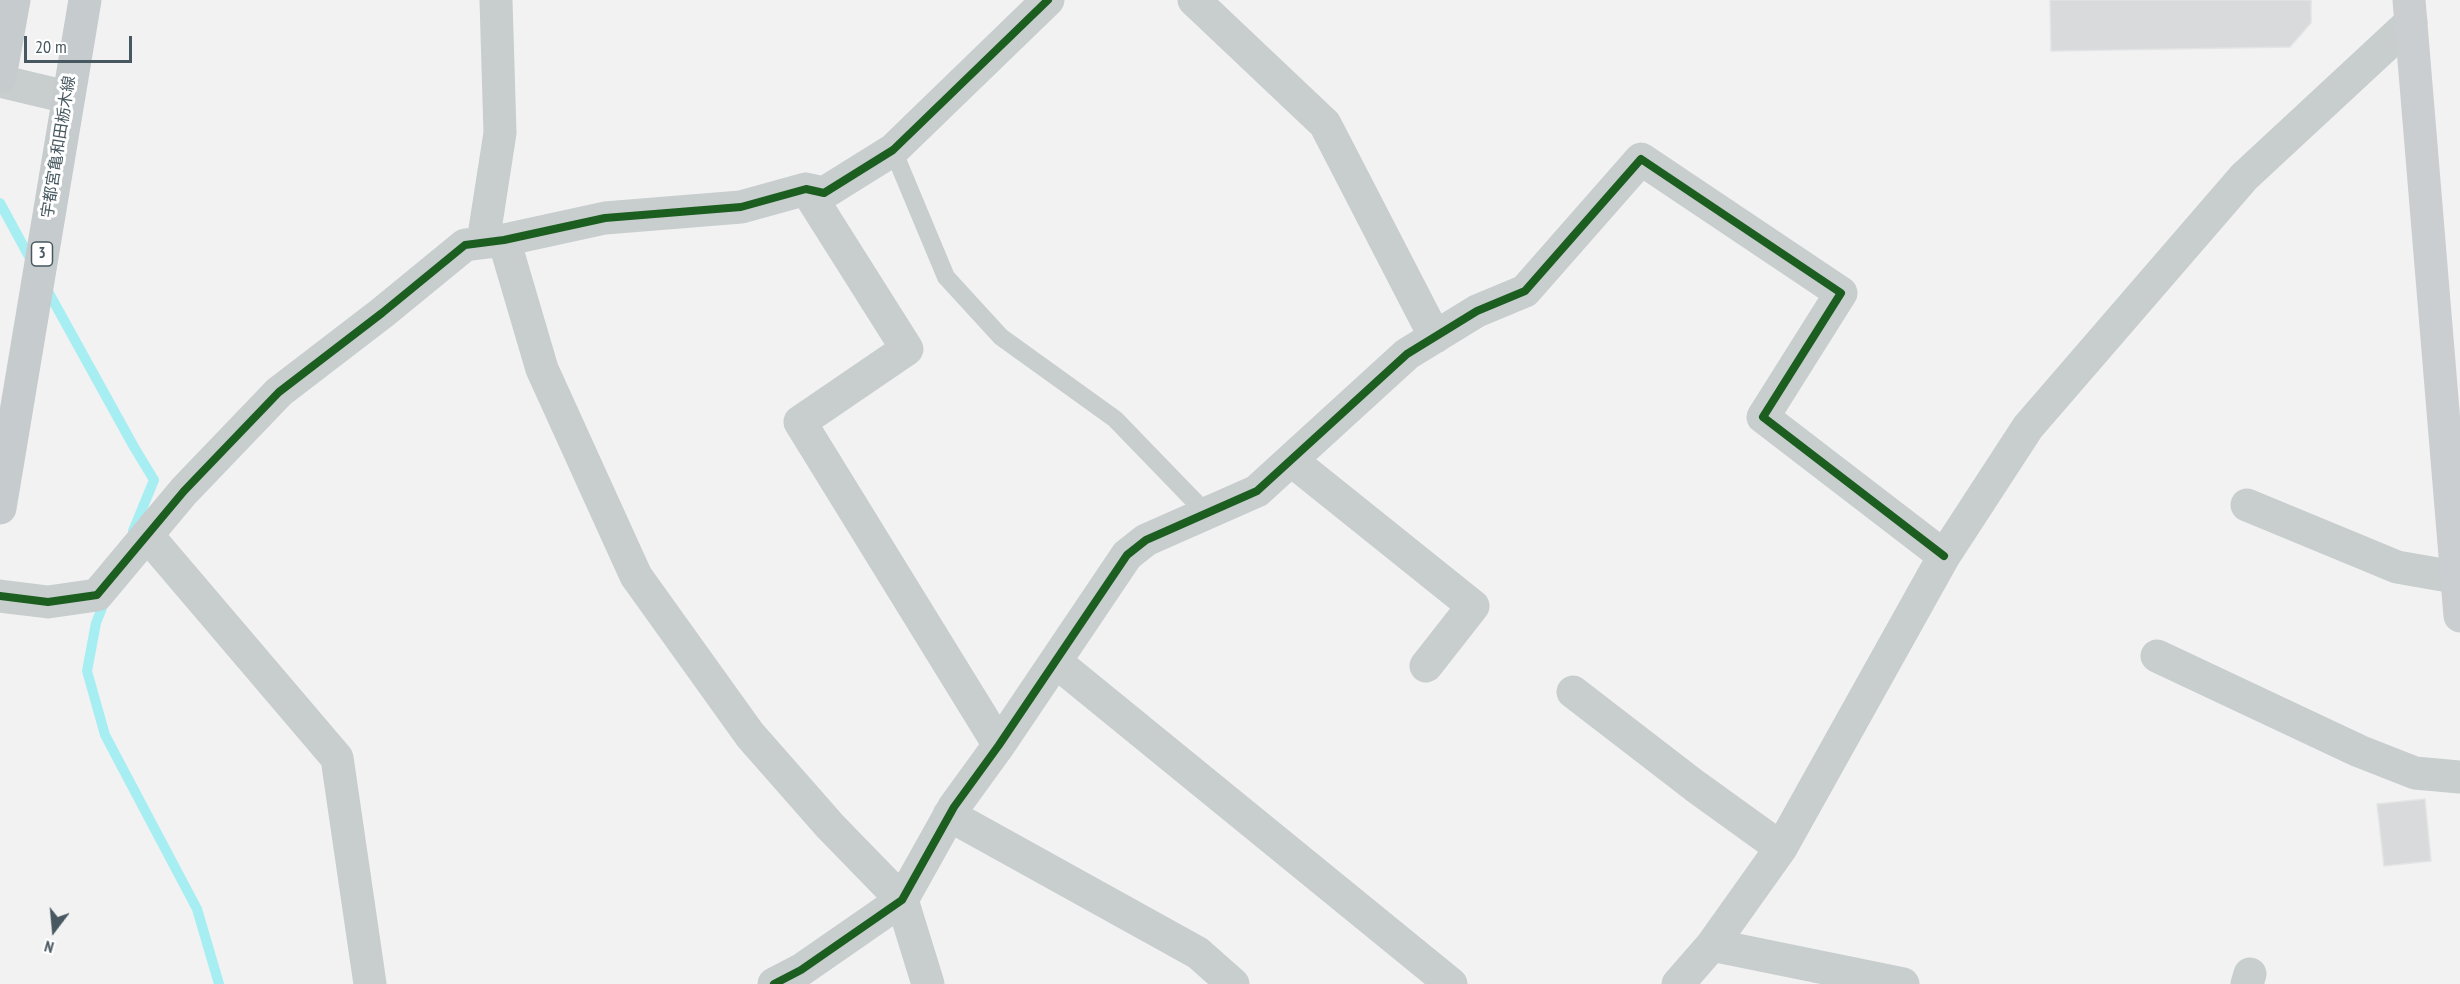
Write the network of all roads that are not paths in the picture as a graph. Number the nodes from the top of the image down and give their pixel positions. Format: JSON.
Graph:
{"nodes":[{"id":1,"x":14,"y":0,"type":"edge"},
{"id":2,"x":85,"y":0,"type":"edge"},
{"id":3,"x":496,"y":0,"type":"edge"},
{"id":4,"x":1048,"y":0,"type":"edge"},
{"id":5,"x":1194,"y":0,"type":"edge"},
{"id":6,"x":2410,"y":7,"type":"edge"},
{"id":7,"x":0,"y":79,"type":"edge"},
{"id":8,"x":68,"y":97,"type":"junction"},
{"id":9,"x":892,"y":150,"type":"junction"},
{"id":10,"x":806,"y":189,"type":"junction"},
{"id":11,"x":493,"y":241,"type":"junction"},
{"id":12,"x":1435,"y":337,"type":"junction"},
{"id":13,"x":1291,"y":460,"type":"junction"},
{"id":14,"x":2247,"y":505,"type":"dead end"},
{"id":15,"x":0,"y":508,"type":"edge"},
{"id":16,"x":1206,"y":513,"type":"junction"},
{"id":17,"x":147,"y":535,"type":"junction"},
{"id":18,"x":1944,"y":556,"type":"junction"},
{"id":19,"x":2458,"y":578,"type":"edge"},
{"id":20,"x":0,"y":596,"type":"edge"},
{"id":21,"x":2460,"y":616,"type":"edge"},
{"id":22,"x":2157,"y":656,"type":"dead end"},
{"id":23,"x":1056,"y":663,"type":"junction"},
{"id":24,"x":1426,"y":666,"type":"dead end"},
{"id":25,"x":1574,"y":692,"type":"dead end"},
{"id":26,"x":999,"y":745,"type":"junction"},
{"id":27,"x":2460,"y":777,"type":"edge"},
{"id":28,"x":949,"y":815,"type":"junction"},
{"id":29,"x":1781,"y":848,"type":"junction"},
{"id":30,"x":902,"y":900,"type":"junction"},
{"id":31,"x":1712,"y":945,"type":"junction"},
{"id":32,"x":370,"y":984,"type":"edge"},
{"id":33,"x":774,"y":984,"type":"edge"},
{"id":34,"x":928,"y":984,"type":"edge"},
{"id":35,"x":1233,"y":984,"type":"edge"},
{"id":36,"x":1451,"y":984,"type":"edge"},
{"id":37,"x":1677,"y":984,"type":"edge"},
{"id":38,"x":1903,"y":984,"type":"edge"}],
"edges":[{"from":1,"to":7,"type":"main road"},
{"from":2,"to":8,"type":"main road","name":"宇都宮亀和田栃木線","number":"3"},
{"from":3,"to":11,"type":"street"},
{"from":4,"to":9,"type":"street"},
{"from":5,"to":12,"type":"street"},
{"from":6,"to":18,"type":"street"},
{"from":6,"to":19,"type":"street"},
{"from":7,"to":8,"type":"street"},
{"from":8,"to":15,"type":"main road","name":"宇都宮亀和田栃木線","number":"3"},
{"from":9,"to":10,"type":"street"},
{"from":9,"to":16,"type":"lane"},
{"from":10,"to":11,"type":"street"},
{"from":10,"to":26,"type":"street"},
{"from":11,"to":17,"type":"street"},
{"from":11,"to":30,"type":"street"},
{"from":12,"to":13,"type":"street"},
{"from":12,"to":18,"type":"street"},
{"from":13,"to":16,"type":"street"},
{"from":13,"to":24,"type":"street"},
{"from":14,"to":19,"type":"street"},
{"from":16,"to":23,"type":"street"},
{"from":17,"to":20,"type":"street"},
{"from":17,"to":32,"type":"street"},
{"from":18,"to":29,"type":"street"},
{"from":19,"to":21,"type":"street"},
{"from":22,"to":27,"type":"street"},
{"from":23,"to":26,"type":"street"},
{"from":23,"to":36,"type":"street"},
{"from":25,"to":29,"type":"street"},
{"from":26,"to":28,"type":"street"},
{"from":28,"to":30,"type":"street"},
{"from":28,"to":35,"type":"street"},
{"from":29,"to":31,"type":"street"},
{"from":30,"to":33,"type":"street"},
{"from":30,"to":34,"type":"street"},
{"from":31,"to":37,"type":"street"},
{"from":31,"to":38,"type":"street"}]}
